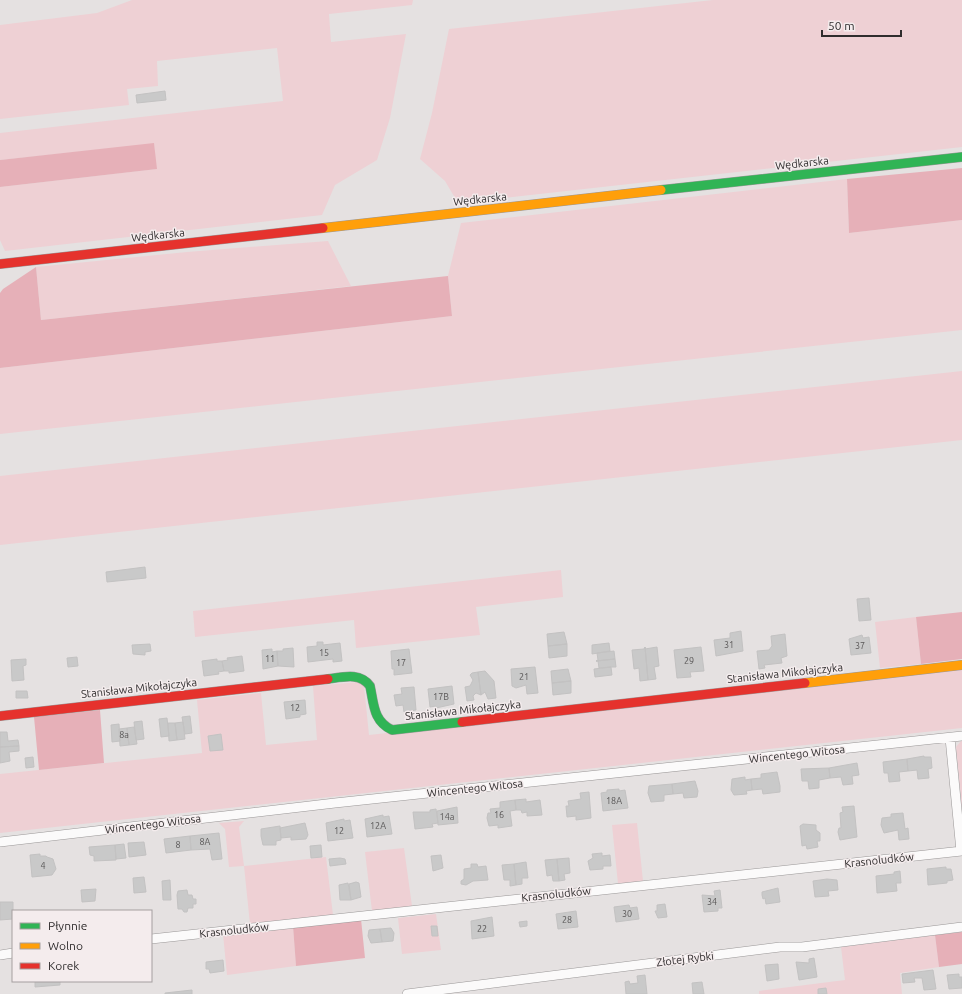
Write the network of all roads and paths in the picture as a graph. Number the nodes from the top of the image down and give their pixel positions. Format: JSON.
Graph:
{"nodes":[{"id":1,"x":962,"y":157,"type":"edge"},
{"id":2,"x":0,"y":264,"type":"edge"},
{"id":3,"x":962,"y":665,"type":"edge"},
{"id":4,"x":0,"y":716,"type":"edge"},
{"id":5,"x":962,"y":736,"type":"edge"},
{"id":6,"x":950,"y":738,"type":"junction"},
{"id":7,"x":0,"y":842,"type":"edge"},
{"id":8,"x":962,"y":851,"type":"edge"},
{"id":9,"x":962,"y":927,"type":"edge"},
{"id":10,"x":152,"y":939,"type":"edge"},
{"id":11,"x":12,"y":953,"type":"edge"},
{"id":12,"x":0,"y":955,"type":"edge"},
{"id":13,"x":407,"y":994,"type":"edge"}],
"edges":[{"from":1,"to":2,"type":"street","name":"Wędkarska"},
{"from":3,"to":4,"type":"street","name":"Stanisława Mikołajczyka"},
{"from":5,"to":6,"type":"street","name":"Wincentego Witosa"},
{"from":6,"to":7,"type":"street","name":"Wincentego Witosa"},
{"from":6,"to":8,"type":"street"},
{"from":8,"to":10,"type":"street","name":"Krasnoludków"},
{"from":9,"to":13,"type":"street","name":"Złotej Rybki"},
{"from":11,"to":12,"type":"street"}]}
